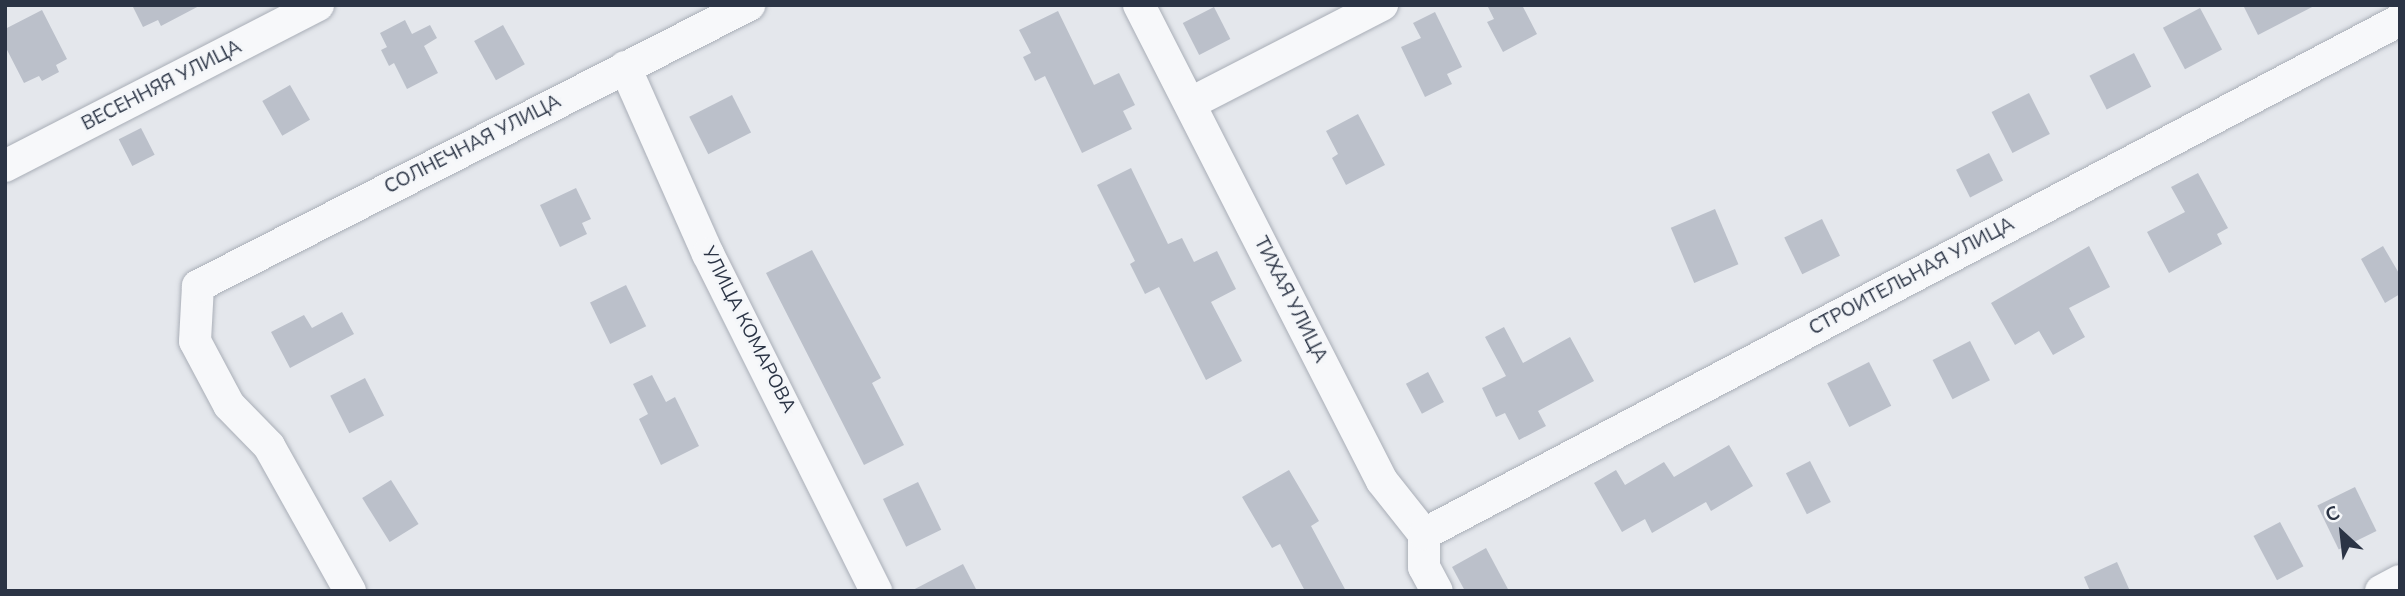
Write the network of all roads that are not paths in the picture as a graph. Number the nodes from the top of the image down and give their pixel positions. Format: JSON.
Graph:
{"nodes":[{"id":1,"x":318,"y":5,"type":"edge"},
{"id":2,"x":749,"y":5,"type":"edge"},
{"id":3,"x":1139,"y":5,"type":"edge"},
{"id":4,"x":1382,"y":5,"type":"edge"},
{"id":5,"x":2393,"y":22,"type":"edge"},
{"id":6,"x":625,"y":67,"type":"junction"},
{"id":7,"x":1191,"y":103,"type":"junction"},
{"id":8,"x":5,"y":166,"type":"edge"},
{"id":9,"x":1424,"y":534,"type":"junction"},
{"id":10,"x":2400,"y":581,"type":"edge"},
{"id":11,"x":350,"y":591,"type":"edge"},
{"id":12,"x":876,"y":591,"type":"edge"},
{"id":13,"x":1437,"y":591,"type":"edge"},
{"id":14,"x":2381,"y":591,"type":"edge"}],
"edges":[{"from":1,"to":8,"type":"street","name":"ВЕСЕННЯЯ УЛИЦА"},
{"from":2,"to":6,"type":"street","name":"СОЛНЕЧНАЯ УЛИЦА"},
{"from":3,"to":7,"type":"street","name":"ТИХАЯ УЛИЦА"},
{"from":4,"to":7,"type":"street"},
{"from":5,"to":9,"type":"street","name":"СТРОИТЕЛЬНАЯ УЛИЦА"},
{"from":6,"to":11,"type":"street","name":"СОЛНЕЧНАЯ УЛИЦА"},
{"from":6,"to":12,"type":"street","name":"УЛИЦА КОМАРОВА"},
{"from":7,"to":9,"type":"street","name":"ТИХАЯ УЛИЦА"},
{"from":9,"to":13,"type":"street"},
{"from":10,"to":14,"type":"street"}]}
